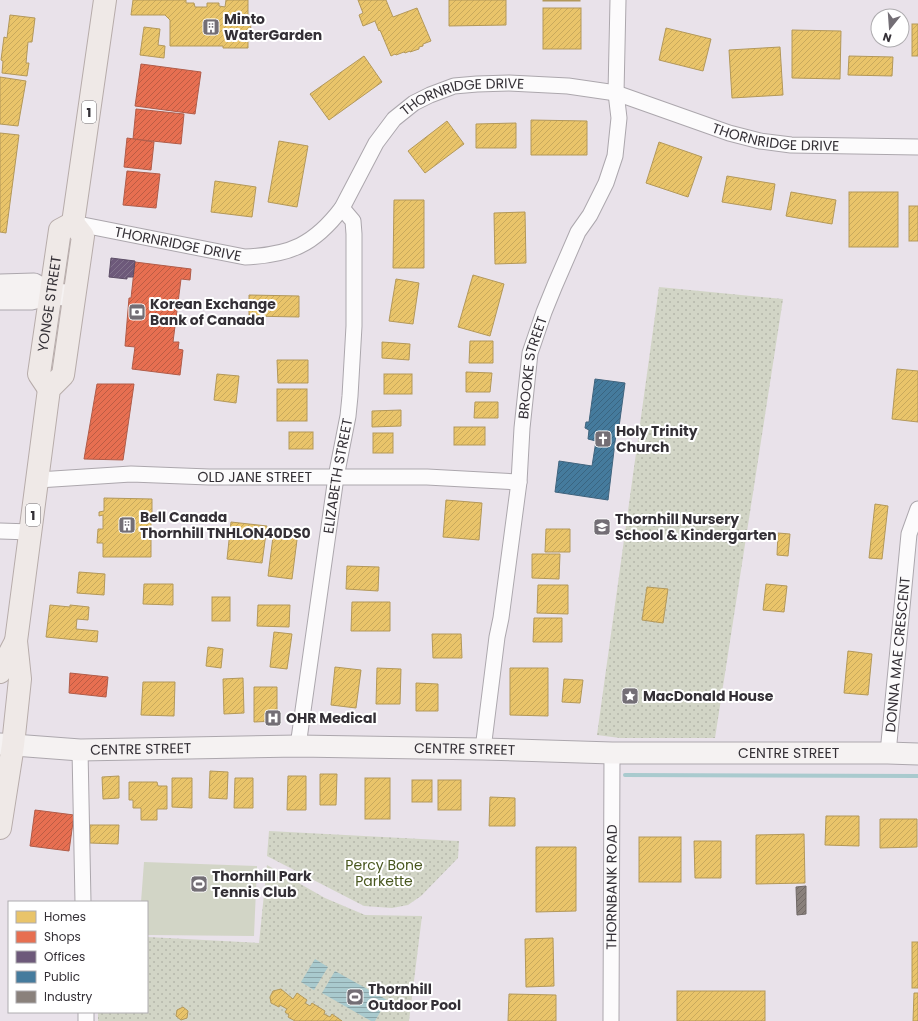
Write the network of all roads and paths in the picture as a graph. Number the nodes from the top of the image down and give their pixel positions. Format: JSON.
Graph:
{"nodes":[{"id":1,"x":105,"y":0,"type":"edge"},
{"id":2,"x":618,"y":0,"type":"edge"},
{"id":3,"x":616,"y":93,"type":"junction"},
{"id":4,"x":918,"y":147,"type":"edge"},
{"id":5,"x":342,"y":208,"type":"junction"},
{"id":6,"x":73,"y":223,"type":"junction"},
{"id":7,"x":0,"y":284,"type":"edge"},
{"id":8,"x":51,"y":294,"type":"junction"},
{"id":9,"x":75,"y":295,"type":"junction"},
{"id":10,"x":0,"y":299,"type":"edge"},
{"id":11,"x":49,"y":389,"type":"junction"},
{"id":12,"x":336,"y":477,"type":"junction"},
{"id":13,"x":38,"y":480,"type":"junction"},
{"id":14,"x":519,"y":482,"type":"junction"},
{"id":15,"x":918,"y":509,"type":"edge"},
{"id":16,"x":0,"y":531,"type":"edge"},
{"id":17,"x":31,"y":532,"type":"junction"},
{"id":18,"x":16,"y":641,"type":"junction"},
{"id":19,"x":0,"y":672,"type":"edge"},
{"id":20,"x":6,"y":745,"type":"edge"},
{"id":21,"x":298,"y":746,"type":"junction"},
{"id":22,"x":483,"y":749,"type":"junction"},
{"id":23,"x":80,"y":750,"type":"junction"},
{"id":24,"x":888,"y":752,"type":"junction"},
{"id":25,"x":612,"y":753,"type":"junction"},
{"id":26,"x":918,"y":754,"type":"edge"},
{"id":27,"x":0,"y":828,"type":"edge"},
{"id":28,"x":83,"y":901,"type":"edge"},
{"id":29,"x":611,"y":1021,"type":"edge"}],
"edges":[{"from":1,"to":6,"type":"main road","number":"1"},
{"from":2,"to":3,"type":"street","name":"BROOKE STREET"},
{"from":3,"to":4,"type":"street","name":"THORNRIDGE DRIVE"},
{"from":3,"to":5,"type":"street","name":"THORNRIDGE DRIVE"},
{"from":3,"to":14,"type":"street","name":"BROOKE STREET"},
{"from":5,"to":6,"type":"street","name":"THORNRIDGE DRIVE"},
{"from":5,"to":12,"type":"street","name":"ELIZABETH STREET"},
{"from":6,"to":8,"type":"main road","name":"YONGE STREET"},
{"from":6,"to":9,"type":"main road","name":"YONGE STREET"},
{"from":7,"to":8,"type":"main road"},
{"from":8,"to":9,"type":"main road"},
{"from":8,"to":10,"type":"main road"},
{"from":8,"to":11,"type":"main road","name":"YONGE STREET"},
{"from":9,"to":11,"type":"main road","name":"YONGE STREET"},
{"from":11,"to":13,"type":"main road","number":"1"},
{"from":12,"to":13,"type":"street","name":"OLD JANE STREET"},
{"from":12,"to":14,"type":"street","name":"OLD JANE STREET"},
{"from":12,"to":21,"type":"street","name":"ELIZABETH STREET"},
{"from":13,"to":17,"type":"main road","number":"1"},
{"from":14,"to":22,"type":"street","name":"BROOKE STREET"},
{"from":15,"to":24,"type":"street","name":"DONNA MAE CRESCENT"},
{"from":16,"to":17,"type":"street"},
{"from":17,"to":18,"type":"main road","number":"1"},
{"from":18,"to":19,"type":"main road","number":"1"},
{"from":18,"to":20,"type":"main road","number":"1"},
{"from":20,"to":23,"type":"main road","name":"CENTRE STREET"},
{"from":20,"to":27,"type":"main road","number":"1"},
{"from":21,"to":22,"type":"main road","name":"CENTRE STREET"},
{"from":21,"to":23,"type":"main road","name":"CENTRE STREET"},
{"from":22,"to":25,"type":"main road","name":"CENTRE STREET"},
{"from":23,"to":28,"type":"street"},
{"from":24,"to":25,"type":"main road","name":"CENTRE STREET"},
{"from":24,"to":26,"type":"main road","name":"CENTRE STREET"},
{"from":25,"to":29,"type":"street","name":"THORNBANK ROAD"}]}
